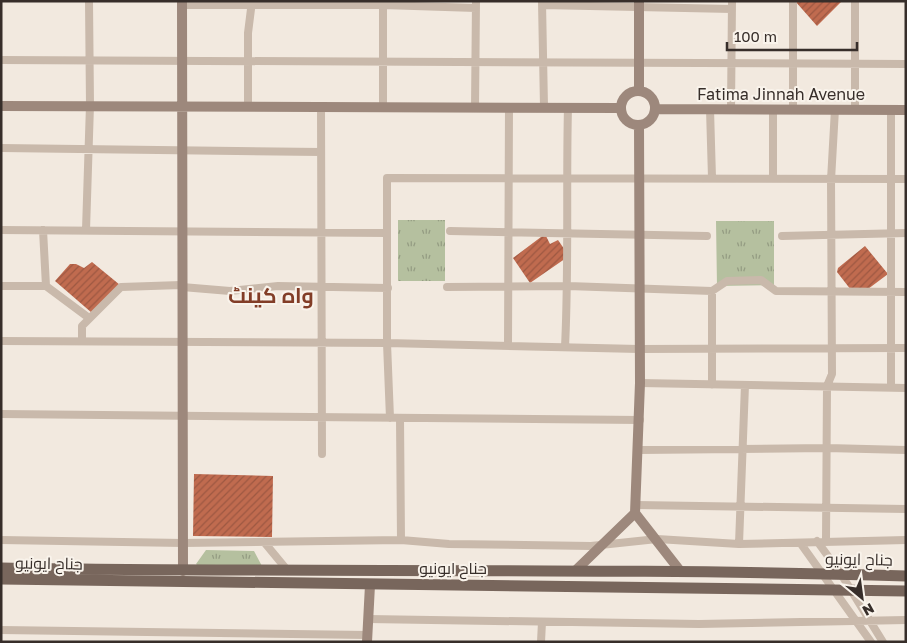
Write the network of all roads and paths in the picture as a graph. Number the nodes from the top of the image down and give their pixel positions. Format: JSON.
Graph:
{"nodes":[{"id":1,"x":89,"y":1,"type":"edge"},
{"id":2,"x":793,"y":1,"type":"edge"},
{"id":3,"x":855,"y":1,"type":"edge"},
{"id":4,"x":182,"y":3,"type":"edge"},
{"id":5,"x":252,"y":3,"type":"edge"},
{"id":6,"x":383,"y":3,"type":"edge"},
{"id":7,"x":542,"y":3,"type":"edge"},
{"id":8,"x":476,"y":4,"type":"edge"},
{"id":9,"x":639,"y":4,"type":"edge"},
{"id":10,"x":732,"y":5,"type":"edge"},
{"id":11,"x":1,"y":60,"type":"edge"},
{"id":12,"x":88,"y":60,"type":"junction"},
{"id":13,"x":182,"y":61,"type":"junction"},
{"id":14,"x":247,"y":61,"type":"junction"},
{"id":15,"x":476,"y":61,"type":"junction"},
{"id":16,"x":383,"y":62,"type":"junction"},
{"id":17,"x":543,"y":62,"type":"junction"},
{"id":18,"x":639,"y":62,"type":"junction"},
{"id":19,"x":732,"y":62,"type":"junction"},
{"id":20,"x":792,"y":63,"type":"junction"},
{"id":21,"x":855,"y":63,"type":"junction"},
{"id":22,"x":906,"y":64,"type":"edge"},
{"id":23,"x":639,"y":92,"type":"junction"},
{"id":24,"x":90,"y":105,"type":"junction"},
{"id":25,"x":1,"y":106,"type":"edge"},
{"id":26,"x":182,"y":106,"type":"junction"},
{"id":27,"x":248,"y":106,"type":"junction"},
{"id":28,"x":321,"y":106,"type":"junction"},
{"id":29,"x":382,"y":107,"type":"junction"},
{"id":30,"x":509,"y":107,"type":"junction"},
{"id":31,"x":544,"y":107,"type":"junction"},
{"id":32,"x":568,"y":107,"type":"junction"},
{"id":33,"x":475,"y":108,"type":"junction"},
{"id":34,"x":622,"y":108,"type":"junction"},
{"id":35,"x":656,"y":109,"type":"junction"},
{"id":36,"x":710,"y":109,"type":"junction"},
{"id":37,"x":731,"y":109,"type":"junction"},
{"id":38,"x":774,"y":109,"type":"junction"},
{"id":39,"x":793,"y":110,"type":"junction"},
{"id":40,"x":835,"y":110,"type":"junction"},
{"id":41,"x":855,"y":110,"type":"junction"},
{"id":42,"x":892,"y":110,"type":"junction"},
{"id":43,"x":906,"y":110,"type":"edge"},
{"id":44,"x":639,"y":125,"type":"junction"},
{"id":45,"x":1,"y":148,"type":"edge"},
{"id":46,"x":89,"y":149,"type":"junction"},
{"id":47,"x":182,"y":152,"type":"junction"},
{"id":48,"x":321,"y":152,"type":"junction"},
{"id":49,"x":507,"y":177,"type":"junction"},
{"id":50,"x":566,"y":177,"type":"junction"},
{"id":51,"x":639,"y":177,"type":"junction"},
{"id":52,"x":712,"y":178,"type":"junction"},
{"id":53,"x":773,"y":179,"type":"junction"},
{"id":54,"x":906,"y":179,"type":"edge"},
{"id":55,"x":831,"y":180,"type":"junction"},
{"id":56,"x":893,"y":180,"type":"junction"},
{"id":57,"x":1,"y":230,"type":"edge"},
{"id":58,"x":43,"y":230,"type":"junction"},
{"id":59,"x":86,"y":230,"type":"junction"},
{"id":60,"x":182,"y":230,"type":"junction"},
{"id":61,"x":322,"y":231,"type":"junction"},
{"id":62,"x":450,"y":232,"type":"dead end"},
{"id":63,"x":508,"y":232,"type":"junction"},
{"id":64,"x":568,"y":232,"type":"junction"},
{"id":65,"x":387,"y":233,"type":"junction"},
{"id":66,"x":892,"y":233,"type":"junction"},
{"id":67,"x":906,"y":233,"type":"edge"},
{"id":68,"x":639,"y":234,"type":"junction"},
{"id":69,"x":707,"y":236,"type":"dead end"},
{"id":70,"x":782,"y":236,"type":"dead end"},
{"id":71,"x":832,"y":236,"type":"junction"},
{"id":72,"x":1,"y":286,"type":"edge"},
{"id":73,"x":46,"y":286,"type":"junction"},
{"id":74,"x":182,"y":286,"type":"junction"},
{"id":75,"x":568,"y":286,"type":"junction"},
{"id":76,"x":508,"y":287,"type":"junction"},
{"id":77,"x":322,"y":288,"type":"junction"},
{"id":78,"x":388,"y":288,"type":"junction"},
{"id":79,"x":447,"y":288,"type":"dead end"},
{"id":80,"x":639,"y":289,"type":"junction"},
{"id":81,"x":712,"y":291,"type":"junction"},
{"id":82,"x":891,"y":292,"type":"junction"},
{"id":83,"x":906,"y":292,"type":"edge"},
{"id":84,"x":832,"y":293,"type":"junction"},
{"id":85,"x":89,"y":318,"type":"junction"},
{"id":86,"x":82,"y":341,"type":"junction"},
{"id":87,"x":1,"y":342,"type":"edge"},
{"id":88,"x":181,"y":342,"type":"junction"},
{"id":89,"x":387,"y":343,"type":"junction"},
{"id":90,"x":322,"y":344,"type":"junction"},
{"id":91,"x":508,"y":346,"type":"junction"},
{"id":92,"x":565,"y":347,"type":"junction"},
{"id":93,"x":833,"y":348,"type":"junction"},
{"id":94,"x":891,"y":348,"type":"junction"},
{"id":95,"x":906,"y":348,"type":"edge"},
{"id":96,"x":639,"y":349,"type":"junction"},
{"id":97,"x":713,"y":349,"type":"junction"},
{"id":98,"x":640,"y":383,"type":"junction"},
{"id":99,"x":712,"y":385,"type":"junction"},
{"id":100,"x":745,"y":385,"type":"junction"},
{"id":101,"x":827,"y":386,"type":"junction"},
{"id":102,"x":891,"y":387,"type":"junction"},
{"id":103,"x":906,"y":388,"type":"edge"},
{"id":104,"x":1,"y":414,"type":"edge"},
{"id":105,"x":182,"y":415,"type":"junction"},
{"id":106,"x":322,"y":418,"type":"junction"},
{"id":107,"x":390,"y":418,"type":"junction"},
{"id":108,"x":400,"y":418,"type":"junction"},
{"id":109,"x":640,"y":420,"type":"junction"},
{"id":110,"x":827,"y":448,"type":"junction"},
{"id":111,"x":639,"y":450,"type":"junction"},
{"id":112,"x":740,"y":450,"type":"junction"},
{"id":113,"x":906,"y":450,"type":"edge"},
{"id":114,"x":322,"y":454,"type":"dead end"},
{"id":115,"x":740,"y":506,"type":"junction"},
{"id":116,"x":826,"y":508,"type":"junction"},
{"id":117,"x":636,"y":509,"type":"junction"},
{"id":118,"x":906,"y":509,"type":"edge"},
{"id":119,"x":657,"y":539,"type":"junction"},
{"id":120,"x":1,"y":540,"type":"edge"},
{"id":121,"x":401,"y":540,"type":"junction"},
{"id":122,"x":906,"y":540,"type":"edge"},
{"id":123,"x":821,"y":541,"type":"junction"},
{"id":124,"x":264,"y":542,"type":"junction"},
{"id":125,"x":183,"y":543,"type":"junction"},
{"id":126,"x":602,"y":543,"type":"junction"},
{"id":127,"x":738,"y":544,"type":"junction"},
{"id":128,"x":801,"y":544,"type":"junction"},
{"id":129,"x":1,"y":568,"type":"edge"},
{"id":130,"x":183,"y":571,"type":"junction"},
{"id":131,"x":288,"y":571,"type":"junction"},
{"id":132,"x":575,"y":571,"type":"junction"},
{"id":133,"x":681,"y":572,"type":"junction"},
{"id":134,"x":841,"y":574,"type":"junction"},
{"id":135,"x":826,"y":575,"type":"junction"},
{"id":136,"x":906,"y":576,"type":"edge"},
{"id":137,"x":1,"y":579,"type":"edge"},
{"id":138,"x":370,"y":585,"type":"junction"},
{"id":139,"x":836,"y":591,"type":"junction"},
{"id":140,"x":906,"y":591,"type":"edge"},
{"id":141,"x":852,"y":592,"type":"junction"},
{"id":142,"x":368,"y":619,"type":"junction"},
{"id":143,"x":906,"y":620,"type":"edge"},
{"id":144,"x":870,"y":621,"type":"junction"},
{"id":145,"x":542,"y":622,"type":"junction"},
{"id":146,"x":858,"y":622,"type":"junction"},
{"id":147,"x":1,"y":630,"type":"edge"},
{"id":148,"x":368,"y":638,"type":"edge"},
{"id":149,"x":541,"y":642,"type":"edge"},
{"id":150,"x":871,"y":642,"type":"edge"},
{"id":151,"x":884,"y":642,"type":"edge"}],
"edges":[{"from":1,"to":12,"type":"street"},
{"from":2,"to":20,"type":"street"},
{"from":3,"to":21,"type":"street"},
{"from":4,"to":5,"type":"street"},
{"from":4,"to":13,"type":"street"},
{"from":5,"to":6,"type":"street"},
{"from":5,"to":14,"type":"street"},
{"from":6,"to":8,"type":"street"},
{"from":6,"to":16,"type":"street"},
{"from":7,"to":9,"type":"street"},
{"from":7,"to":17,"type":"street"},
{"from":8,"to":15,"type":"street"},
{"from":9,"to":10,"type":"street"},
{"from":9,"to":18,"type":"street"},
{"from":10,"to":19,"type":"street"},
{"from":11,"to":12,"type":"street"},
{"from":12,"to":13,"type":"street"},
{"from":12,"to":24,"type":"street"},
{"from":13,"to":14,"type":"street"},
{"from":13,"to":26,"type":"street"},
{"from":14,"to":16,"type":"street"},
{"from":14,"to":27,"type":"street"},
{"from":15,"to":16,"type":"street"},
{"from":15,"to":17,"type":"street"},
{"from":15,"to":33,"type":"street"},
{"from":16,"to":29,"type":"street"},
{"from":17,"to":18,"type":"street"},
{"from":17,"to":31,"type":"street"},
{"from":18,"to":19,"type":"street"},
{"from":18,"to":23,"type":"street"},
{"from":19,"to":20,"type":"street"},
{"from":19,"to":37,"type":"street"},
{"from":20,"to":21,"type":"street"},
{"from":20,"to":39,"type":"street"},
{"from":21,"to":22,"type":"street"},
{"from":21,"to":41,"type":"street"},
{"from":23,"to":34,"type":"street"},
{"from":23,"to":35,"type":"street"},
{"from":24,"to":25,"type":"street"},
{"from":24,"to":26,"type":"street"},
{"from":24,"to":46,"type":"street"},
{"from":26,"to":27,"type":"street"},
{"from":26,"to":47,"type":"street"},
{"from":27,"to":28,"type":"street"},
{"from":28,"to":29,"type":"street"},
{"from":28,"to":48,"type":"street"},
{"from":29,"to":33,"type":"street"},
{"from":30,"to":31,"type":"street"},
{"from":30,"to":33,"type":"street"},
{"from":30,"to":49,"type":"street"},
{"from":31,"to":32,"type":"street"},
{"from":32,"to":34,"type":"street"},
{"from":32,"to":50,"type":"street"},
{"from":34,"to":44,"type":"street"},
{"from":35,"to":36,"type":"street","name":"Fatima Jinnah Avenue"},
{"from":35,"to":44,"type":"street"},
{"from":36,"to":37,"type":"street","name":"Fatima Jinnah Avenue"},
{"from":36,"to":52,"type":"street"},
{"from":37,"to":38,"type":"street","name":"Fatima Jinnah Avenue"},
{"from":38,"to":39,"type":"street","name":"Fatima Jinnah Avenue"},
{"from":38,"to":53,"type":"street"},
{"from":39,"to":40,"type":"street","name":"Fatima Jinnah Avenue"},
{"from":40,"to":41,"type":"street","name":"Fatima Jinnah Avenue"},
{"from":40,"to":55,"type":"street"},
{"from":41,"to":42,"type":"street","name":"Fatima Jinnah Avenue"},
{"from":42,"to":43,"type":"street","name":"Fatima Jinnah Avenue"},
{"from":42,"to":56,"type":"street"},
{"from":44,"to":51,"type":"street"},
{"from":45,"to":46,"type":"street"},
{"from":46,"to":47,"type":"street"},
{"from":46,"to":59,"type":"street"},
{"from":47,"to":48,"type":"street"},
{"from":47,"to":60,"type":"street"},
{"from":48,"to":61,"type":"street"},
{"from":49,"to":50,"type":"street"},
{"from":49,"to":63,"type":"street"},
{"from":49,"to":65,"type":"street"},
{"from":50,"to":51,"type":"street"},
{"from":50,"to":64,"type":"street"},
{"from":51,"to":52,"type":"street"},
{"from":51,"to":68,"type":"street"},
{"from":52,"to":53,"type":"street"},
{"from":53,"to":55,"type":"street"},
{"from":54,"to":56,"type":"street"},
{"from":55,"to":56,"type":"street"},
{"from":55,"to":71,"type":"street"},
{"from":56,"to":66,"type":"street"},
{"from":57,"to":58,"type":"street"},
{"from":58,"to":59,"type":"street"},
{"from":58,"to":73,"type":"street"},
{"from":59,"to":60,"type":"street"},
{"from":60,"to":61,"type":"street"},
{"from":60,"to":74,"type":"street"},
{"from":61,"to":65,"type":"street"},
{"from":61,"to":77,"type":"street"},
{"from":62,"to":63,"type":"street"},
{"from":63,"to":64,"type":"street"},
{"from":63,"to":76,"type":"street"},
{"from":64,"to":68,"type":"street"},
{"from":64,"to":75,"type":"street"},
{"from":65,"to":78,"type":"street"},
{"from":66,"to":67,"type":"street"},
{"from":66,"to":71,"type":"street"},
{"from":66,"to":82,"type":"street"},
{"from":68,"to":69,"type":"street"},
{"from":68,"to":80,"type":"street"},
{"from":70,"to":71,"type":"street"},
{"from":71,"to":84,"type":"street"},
{"from":72,"to":73,"type":"street"},
{"from":73,"to":85,"type":"street"},
{"from":74,"to":77,"type":"street"},
{"from":74,"to":85,"type":"street"},
{"from":74,"to":88,"type":"street"},
{"from":75,"to":76,"type":"street"},
{"from":75,"to":80,"type":"street"},
{"from":75,"to":92,"type":"street"},
{"from":76,"to":79,"type":"street"},
{"from":76,"to":91,"type":"street"},
{"from":77,"to":78,"type":"street"},
{"from":77,"to":90,"type":"street"},
{"from":78,"to":89,"type":"street"},
{"from":80,"to":81,"type":"street"},
{"from":80,"to":96,"type":"street"},
{"from":81,"to":84,"type":"street"},
{"from":81,"to":97,"type":"street"},
{"from":82,"to":83,"type":"street"},
{"from":82,"to":84,"type":"street"},
{"from":82,"to":94,"type":"street"},
{"from":84,"to":93,"type":"street"},
{"from":85,"to":86,"type":"street"},
{"from":86,"to":87,"type":"street"},
{"from":86,"to":88,"type":"street"},
{"from":88,"to":90,"type":"street"},
{"from":88,"to":105,"type":"street"},
{"from":89,"to":90,"type":"street"},
{"from":89,"to":91,"type":"street"},
{"from":89,"to":107,"type":"street"},
{"from":90,"to":106,"type":"street"},
{"from":91,"to":92,"type":"street"},
{"from":92,"to":96,"type":"street"},
{"from":93,"to":94,"type":"street"},
{"from":93,"to":97,"type":"street"},
{"from":93,"to":101,"type":"street"},
{"from":94,"to":95,"type":"street"},
{"from":94,"to":102,"type":"street"},
{"from":96,"to":97,"type":"street"},
{"from":96,"to":98,"type":"street"},
{"from":97,"to":99,"type":"street"},
{"from":98,"to":99,"type":"street"},
{"from":98,"to":109,"type":"street"},
{"from":99,"to":100,"type":"street"},
{"from":100,"to":101,"type":"street"},
{"from":100,"to":112,"type":"street"},
{"from":101,"to":102,"type":"street"},
{"from":101,"to":110,"type":"street"},
{"from":102,"to":103,"type":"street"},
{"from":104,"to":105,"type":"street"},
{"from":105,"to":106,"type":"street"},
{"from":105,"to":125,"type":"street"},
{"from":106,"to":107,"type":"street"},
{"from":106,"to":114,"type":"street"},
{"from":107,"to":108,"type":"street"},
{"from":108,"to":109,"type":"street"},
{"from":108,"to":121,"type":"street"},
{"from":109,"to":111,"type":"street"},
{"from":110,"to":112,"type":"street"},
{"from":110,"to":113,"type":"street"},
{"from":110,"to":116,"type":"street"},
{"from":111,"to":112,"type":"street"},
{"from":111,"to":117,"type":"street"},
{"from":112,"to":115,"type":"street"},
{"from":115,"to":116,"type":"street"},
{"from":115,"to":117,"type":"street"},
{"from":115,"to":127,"type":"street"},
{"from":116,"to":118,"type":"street"},
{"from":116,"to":123,"type":"street"},
{"from":117,"to":119,"type":"street"},
{"from":117,"to":126,"type":"street"},
{"from":119,"to":126,"type":"street"},
{"from":119,"to":127,"type":"street"},
{"from":119,"to":133,"type":"street"},
{"from":120,"to":125,"type":"street"},
{"from":121,"to":124,"type":"street"},
{"from":121,"to":126,"type":"street"},
{"from":122,"to":123,"type":"street"},
{"from":123,"to":128,"type":"street"},
{"from":123,"to":134,"type":"street"},
{"from":124,"to":125,"type":"street"},
{"from":124,"to":131,"type":"street"},
{"from":125,"to":130,"type":"street"},
{"from":126,"to":132,"type":"street"},
{"from":127,"to":128,"type":"street"},
{"from":128,"to":135,"type":"street"},
{"from":129,"to":130,"type":"main road","name":"جناح ایونیو"},
{"from":130,"to":131,"type":"main road","name":"جناح ایونیو"},
{"from":131,"to":132,"type":"main road","name":"جناح ایونیو"},
{"from":132,"to":133,"type":"main road","name":"جناح ایونیو"},
{"from":133,"to":135,"type":"main road","name":"جناح ایونیو"},
{"from":134,"to":135,"type":"main road","name":"جناح ایونیو"},
{"from":134,"to":136,"type":"main road","name":"جناح ایونیو"},
{"from":134,"to":141,"type":"street"},
{"from":135,"to":139,"type":"street"},
{"from":137,"to":138,"type":"main road","name":"جناح ایونیو"},
{"from":138,"to":139,"type":"main road","name":"جناح ایونیو"},
{"from":138,"to":142,"type":"street"},
{"from":139,"to":141,"type":"main road","name":"جناح ایونیو"},
{"from":139,"to":146,"type":"street"},
{"from":140,"to":141,"type":"main road","name":"جناح ایونیو"},
{"from":141,"to":144,"type":"street"},
{"from":142,"to":145,"type":"street"},
{"from":142,"to":148,"type":"street"},
{"from":143,"to":144,"type":"street"},
{"from":144,"to":146,"type":"street"},
{"from":144,"to":151,"type":"street"},
{"from":145,"to":146,"type":"street"},
{"from":145,"to":149,"type":"street"},
{"from":146,"to":150,"type":"street"},
{"from":147,"to":148,"type":"street"}]}
